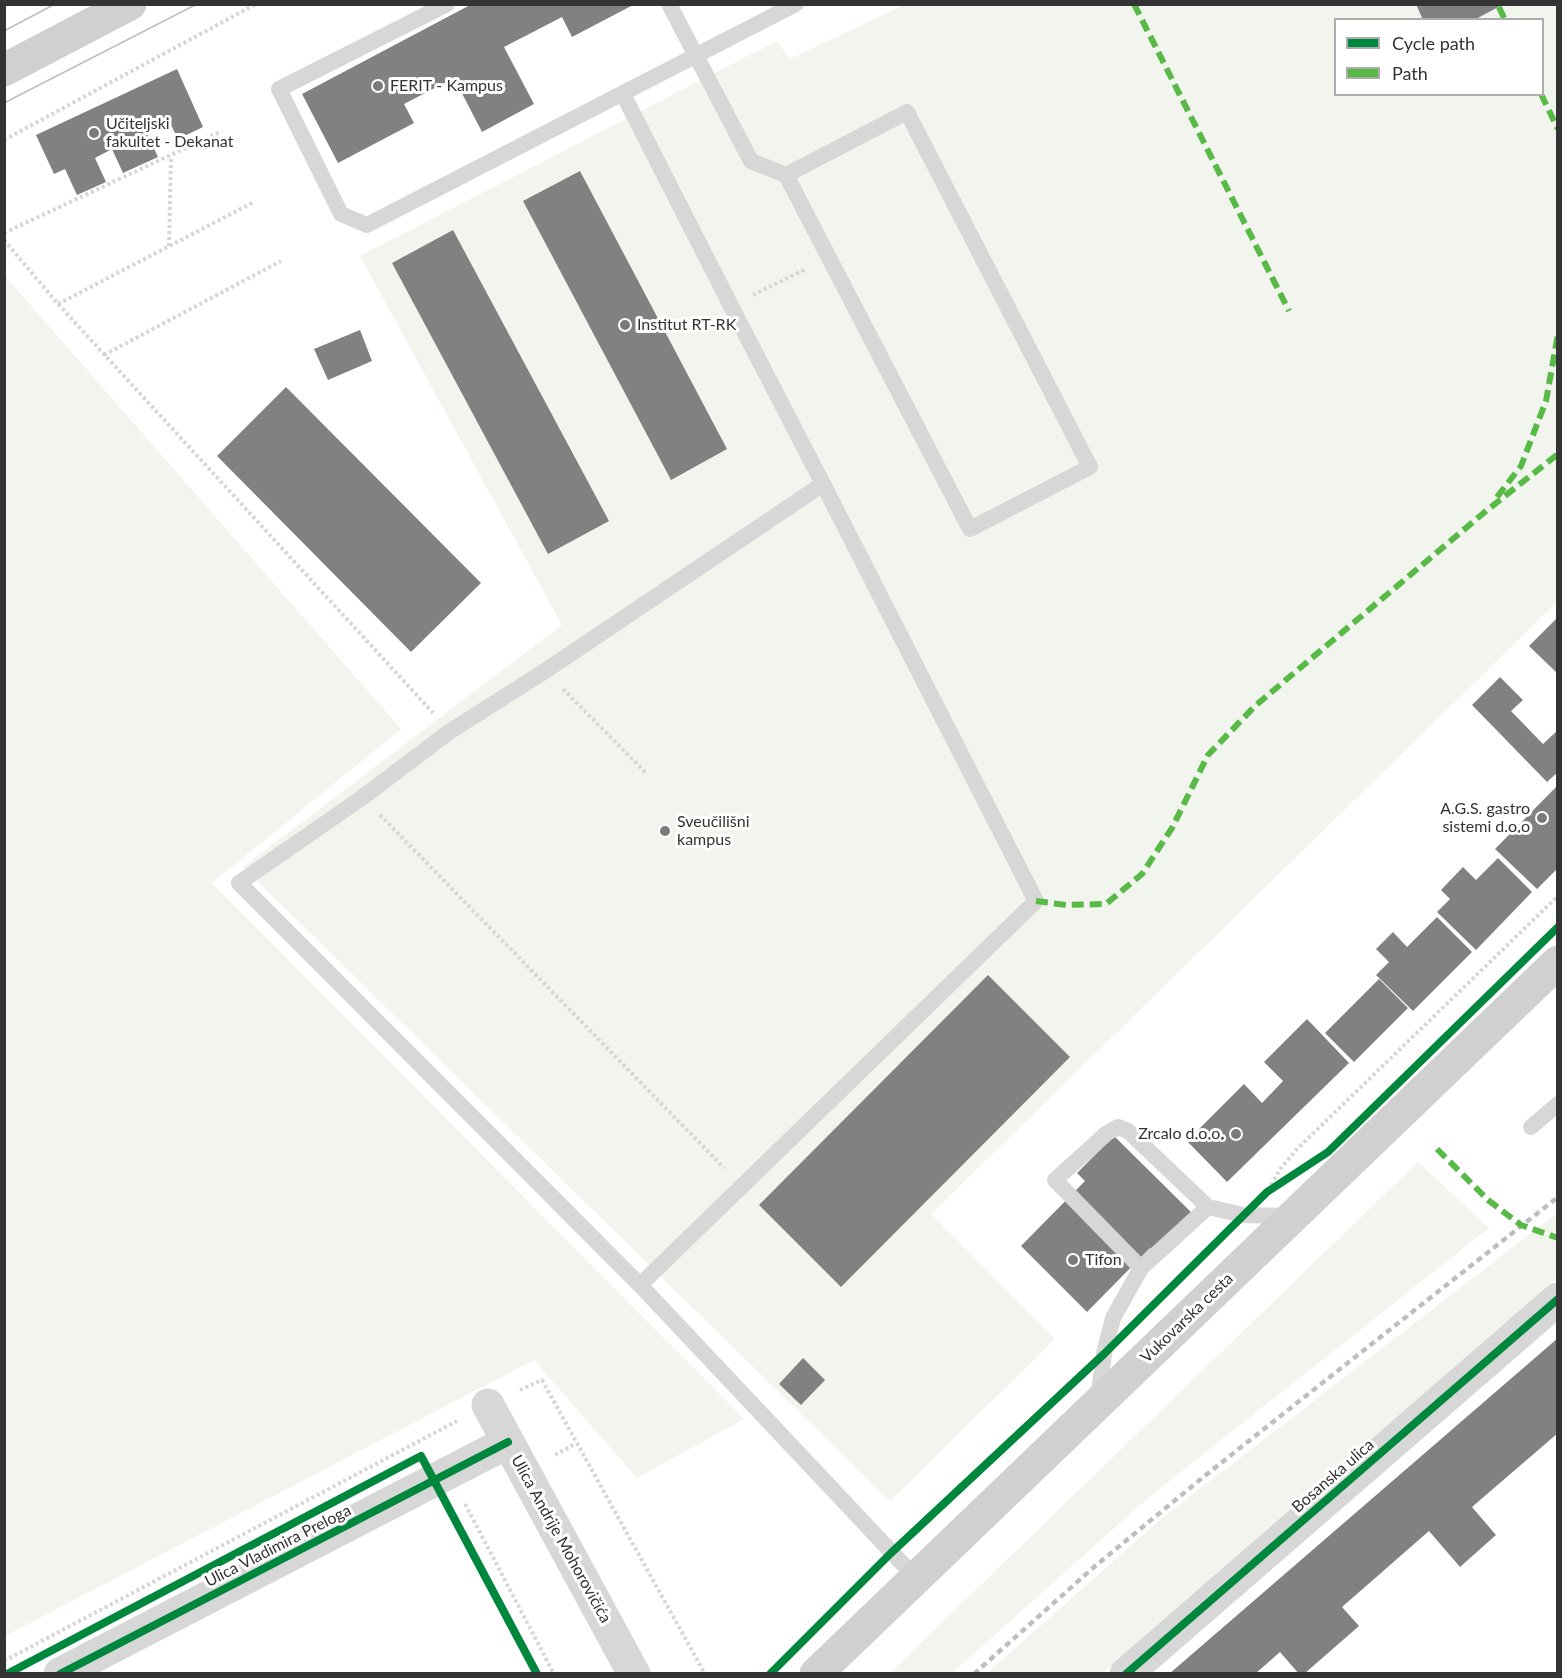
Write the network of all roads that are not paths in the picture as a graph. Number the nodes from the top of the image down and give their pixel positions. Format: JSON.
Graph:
{"nodes":[{"id":1,"x":130,"y":4,"type":"edge"},
{"id":2,"x":447,"y":4,"type":"edge"},
{"id":3,"x":669,"y":4,"type":"edge"},
{"id":4,"x":796,"y":4,"type":"edge"},
{"id":5,"x":697,"y":58,"type":"junction"},
{"id":6,"x":4,"y":70,"type":"edge"},
{"id":7,"x":623,"y":94,"type":"junction"},
{"id":8,"x":786,"y":175,"type":"junction"},
{"id":9,"x":823,"y":484,"type":"junction"},
{"id":10,"x":1557,"y":962,"type":"edge"},
{"id":11,"x":1557,"y":1104,"type":"edge"},
{"id":12,"x":1531,"y":1126,"type":"dead end"},
{"id":13,"x":1208,"y":1207,"type":"junction"},
{"id":14,"x":1293,"y":1216,"type":"junction"},
{"id":15,"x":1141,"y":1268,"type":"junction"},
{"id":16,"x":640,"y":1285,"type":"junction"},
{"id":17,"x":1557,"y":1299,"type":"edge"},
{"id":18,"x":1098,"y":1403,"type":"junction"},
{"id":19,"x":488,"y":1405,"type":"dead end"},
{"id":20,"x":508,"y":1442,"type":"junction"},
{"id":21,"x":916,"y":1578,"type":"junction"},
{"id":22,"x":60,"y":1674,"type":"edge"},
{"id":23,"x":634,"y":1674,"type":"edge"},
{"id":24,"x":816,"y":1674,"type":"edge"},
{"id":25,"x":1126,"y":1674,"type":"edge"}],
"edges":[{"from":1,"to":6,"type":"main road"},
{"from":2,"to":7,"type":"lane"},
{"from":3,"to":5,"type":"lane"},
{"from":4,"to":5,"type":"lane"},
{"from":5,"to":7,"type":"lane"},
{"from":5,"to":8,"type":"lane"},
{"from":7,"to":9,"type":"lane"},
{"from":8,"to":8,"type":"lane"},
{"from":9,"to":16,"type":"lane"},
{"from":9,"to":16,"type":"lane"},
{"from":10,"to":14,"type":"main road","name":"Vukovarska cesta"},
{"from":11,"to":12,"type":"lane"},
{"from":13,"to":14,"type":"lane"},
{"from":13,"to":15,"type":"lane"},
{"from":13,"to":15,"type":"lane"},
{"from":14,"to":18,"type":"main road","name":"Vukovarska cesta"},
{"from":15,"to":18,"type":"lane"},
{"from":16,"to":21,"type":"lane"},
{"from":17,"to":25,"type":"street","name":"Bosanska ulica"},
{"from":18,"to":21,"type":"main road","name":"Vukovarska cesta"},
{"from":19,"to":20,"type":"street","name":"Ulica Andrije Mohorovičića"},
{"from":20,"to":22,"type":"street","name":"Ulica Vladimira Preloga"},
{"from":20,"to":23,"type":"street","name":"Ulica Andrije Mohorovičića"},
{"from":21,"to":24,"type":"main road","name":"Vukovarska cesta"}]}
